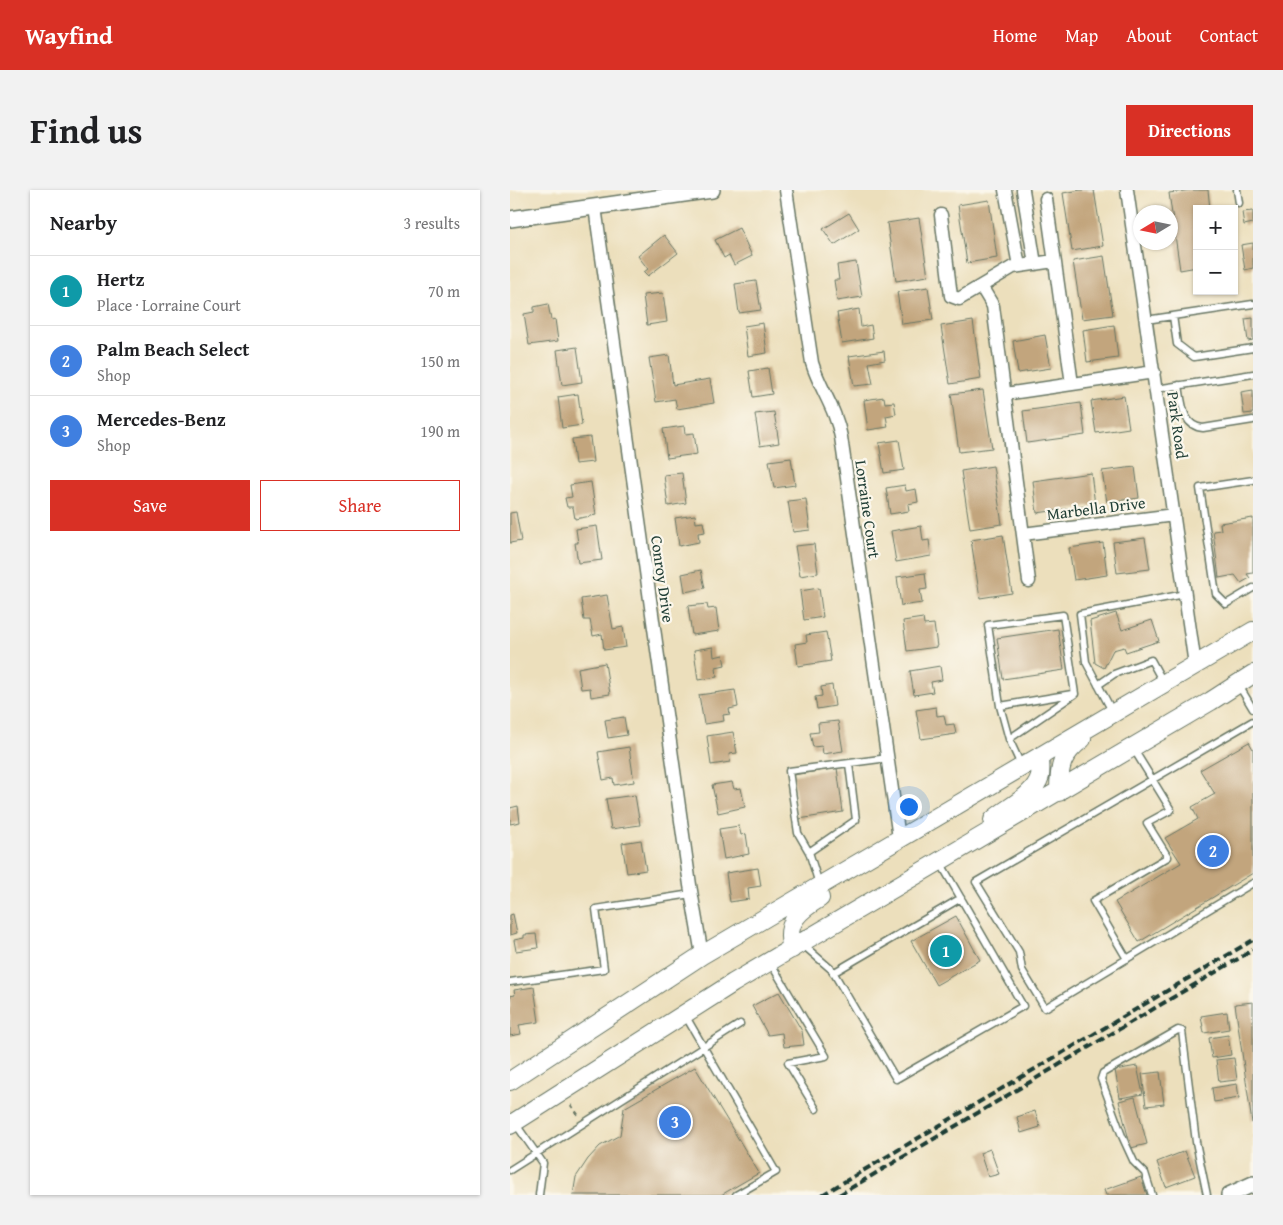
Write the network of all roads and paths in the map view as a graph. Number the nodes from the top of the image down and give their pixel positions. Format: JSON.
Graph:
{"nodes":[{"id":1,"x":712,"y":190,"type":"edge"},
{"id":2,"x":786,"y":190,"type":"edge"},
{"id":3,"x":1005,"y":190,"type":"edge"},
{"id":4,"x":1023,"y":190,"type":"edge"},
{"id":5,"x":1127,"y":190,"type":"edge"},
{"id":6,"x":1237,"y":190,"type":"edge"},
{"id":7,"x":1046,"y":199,"type":"dead end"},
{"id":8,"x":1239,"y":203,"type":"dead end"},
{"id":9,"x":595,"y":207,"type":"junction"},
{"id":10,"x":941,"y":215,"type":"dead end"},
{"id":11,"x":510,"y":219,"type":"edge"},
{"id":12,"x":1054,"y":261,"type":"junction"},
{"id":13,"x":1035,"y":264,"type":"junction"},
{"id":14,"x":1019,"y":266,"type":"junction"},
{"id":15,"x":981,"y":286,"type":"junction"},
{"id":16,"x":1253,"y":304,"type":"edge"},
{"id":17,"x":1173,"y":316,"type":"junction"},
{"id":18,"x":1146,"y":320,"type":"junction"},
{"id":19,"x":1253,"y":348,"type":"edge"},
{"id":20,"x":1154,"y":372,"type":"junction"},
{"id":21,"x":1253,"y":374,"type":"edge"},
{"id":22,"x":1072,"y":384,"type":"junction"},
{"id":23,"x":1179,"y":385,"type":"junction"},
{"id":24,"x":1156,"y":389,"type":"junction"},
{"id":25,"x":1005,"y":394,"type":"junction"},
{"id":26,"x":1253,"y":420,"type":"edge"},
{"id":27,"x":1253,"y":480,"type":"edge"},
{"id":28,"x":1174,"y":515,"type":"junction"},
{"id":29,"x":1023,"y":534,"type":"junction"},
{"id":30,"x":1029,"y":581,"type":"dead end"},
{"id":31,"x":1253,"y":588,"type":"edge"},
{"id":32,"x":1185,"y":594,"type":"junction"},
{"id":33,"x":1253,"y":630,"type":"edge"},
{"id":34,"x":1194,"y":665,"type":"junction"},
{"id":35,"x":1253,"y":674,"type":"edge"},
{"id":36,"x":1164,"y":683,"type":"junction"},
{"id":37,"x":1238,"y":684,"type":"junction"},
{"id":38,"x":1098,"y":685,"type":"junction"},
{"id":39,"x":1075,"y":693,"type":"junction"},
{"id":40,"x":1133,"y":702,"type":"junction"},
{"id":41,"x":1000,"y":706,"type":"junction"},
{"id":42,"x":1253,"y":709,"type":"edge"},
{"id":43,"x":1113,"y":713,"type":"junction"},
{"id":44,"x":1253,"y":721,"type":"edge"},
{"id":45,"x":1009,"y":740,"type":"junction"},
{"id":46,"x":1133,"y":748,"type":"junction"},
{"id":47,"x":1040,"y":756,"type":"junction"},
{"id":48,"x":888,"y":758,"type":"junction"},
{"id":49,"x":849,"y":764,"type":"junction"},
{"id":50,"x":1021,"y":766,"type":"junction"},
{"id":51,"x":1152,"y":780,"type":"junction"},
{"id":52,"x":1059,"y":792,"type":"junction"},
{"id":53,"x":907,"y":833,"type":"junction"},
{"id":54,"x":966,"y":847,"type":"junction"},
{"id":55,"x":809,"y":852,"type":"junction"},
{"id":56,"x":940,"y":862,"type":"junction"},
{"id":57,"x":1253,"y":883,"type":"edge"},
{"id":58,"x":819,"y":886,"type":"junction"},
{"id":59,"x":691,"y":894,"type":"junction"},
{"id":60,"x":961,"y":898,"type":"junction"},
{"id":61,"x":796,"y":946,"type":"junction"},
{"id":62,"x":702,"y":955,"type":"junction"},
{"id":63,"x":1127,"y":959,"type":"junction"},
{"id":64,"x":770,"y":962,"type":"junction"},
{"id":65,"x":833,"y":972,"type":"junction"},
{"id":66,"x":510,"y":982,"type":"edge"},
{"id":67,"x":684,"y":1014,"type":"junction"},
{"id":68,"x":740,"y":1024,"type":"dead end"},
{"id":69,"x":703,"y":1046,"type":"junction"},
{"id":70,"x":510,"y":1081,"type":"edge"},
{"id":71,"x":567,"y":1100,"type":"dead end"},
{"id":72,"x":816,"y":1109,"type":"dead end"},
{"id":73,"x":580,"y":1119,"type":"dead end"},
{"id":74,"x":512,"y":1124,"type":"edge"},
{"id":75,"x":536,"y":1154,"type":"junction"},
{"id":76,"x":510,"y":1170,"type":"edge"},
{"id":77,"x":1253,"y":1184,"type":"edge"},
{"id":78,"x":539,"y":1195,"type":"edge"},
{"id":79,"x":736,"y":1195,"type":"edge"},
{"id":80,"x":1152,"y":1195,"type":"edge"},
{"id":81,"x":1207,"y":1195,"type":"edge"},
{"id":82,"x":1229,"y":1195,"type":"edge"}],
"edges":[{"from":1,"to":9,"type":"street"},
{"from":2,"to":48,"type":"street","name":"Lorraine Court"},
{"from":3,"to":14,"type":"street"},
{"from":4,"to":13,"type":"street"},
{"from":5,"to":18,"type":"street","name":"Park Road"},
{"from":6,"to":8,"type":"lane"},
{"from":7,"to":12,"type":"street"},
{"from":9,"to":11,"type":"street"},
{"from":9,"to":59,"type":"street","name":"Conroy Drive"},
{"from":10,"to":15,"type":"street"},
{"from":12,"to":13,"type":"street"},
{"from":12,"to":22,"type":"street"},
{"from":13,"to":14,"type":"street"},
{"from":14,"to":15,"type":"street"},
{"from":15,"to":25,"type":"street"},
{"from":16,"to":17,"type":"lane"},
{"from":17,"to":18,"type":"lane"},
{"from":17,"to":19,"type":"lane"},
{"from":18,"to":20,"type":"street","name":"Park Road"},
{"from":20,"to":22,"type":"street"},
{"from":20,"to":24,"type":"street","name":"Park Road"},
{"from":21,"to":23,"type":"lane"},
{"from":22,"to":25,"type":"street"},
{"from":23,"to":24,"type":"lane"},
{"from":23,"to":26,"type":"lane"},
{"from":24,"to":28,"type":"street","name":"Park Road"},
{"from":25,"to":29,"type":"street"},
{"from":27,"to":31,"type":"lane"},
{"from":28,"to":29,"type":"street","name":"Marbella Drive"},
{"from":28,"to":32,"type":"street","name":"Park Road"},
{"from":29,"to":30,"type":"street"},
{"from":32,"to":34,"type":"street","name":"Park Road"},
{"from":32,"to":38,"type":"lane"},
{"from":33,"to":34,"type":"main road"},
{"from":34,"to":36,"type":"main road"},
{"from":35,"to":37,"type":"main road"},
{"from":36,"to":38,"type":"lane"},
{"from":36,"to":40,"type":"main road"},
{"from":37,"to":42,"type":"lane"},
{"from":37,"to":46,"type":"main road"},
{"from":38,"to":43,"type":"lane"},
{"from":39,"to":41,"type":"lane"},
{"from":39,"to":41,"type":"lane"},
{"from":39,"to":45,"type":"lane"},
{"from":40,"to":43,"type":"main road"},
{"from":40,"to":52,"type":"main road"},
{"from":41,"to":45,"type":"lane"},
{"from":43,"to":47,"type":"main road"},
{"from":44,"to":51,"type":"lane"},
{"from":45,"to":50,"type":"lane"},
{"from":46,"to":51,"type":"lane"},
{"from":46,"to":52,"type":"main road"},
{"from":47,"to":50,"type":"main road"},
{"from":47,"to":54,"type":"main road"},
{"from":48,"to":49,"type":"lane"},
{"from":48,"to":53,"type":"street","name":"Lorraine Court"},
{"from":49,"to":55,"type":"lane"},
{"from":49,"to":55,"type":"lane"},
{"from":50,"to":53,"type":"main road"},
{"from":51,"to":63,"type":"lane"},
{"from":51,"to":63,"type":"lane"},
{"from":52,"to":54,"type":"main road"},
{"from":53,"to":58,"type":"main road"},
{"from":53,"to":61,"type":"main road"},
{"from":54,"to":56,"type":"main road"},
{"from":55,"to":58,"type":"lane"},
{"from":56,"to":60,"type":"lane"},
{"from":56,"to":61,"type":"main road"},
{"from":57,"to":63,"type":"lane"},
{"from":58,"to":62,"type":"main road"},
{"from":59,"to":62,"type":"street","name":"Conroy Drive"},
{"from":59,"to":66,"type":"lane"},
{"from":60,"to":65,"type":"lane"},
{"from":60,"to":65,"type":"lane"},
{"from":61,"to":64,"type":"main road"},
{"from":61,"to":65,"type":"lane"},
{"from":62,"to":70,"type":"main road"},
{"from":64,"to":67,"type":"main road"},
{"from":64,"to":72,"type":"lane"},
{"from":67,"to":69,"type":"lane"},
{"from":67,"to":74,"type":"main road"},
{"from":68,"to":69,"type":"lane"},
{"from":69,"to":75,"type":"lane"},
{"from":69,"to":79,"type":"lane"},
{"from":71,"to":73,"type":"path"},
{"from":74,"to":75,"type":"lane"},
{"from":75,"to":76,"type":"lane"},
{"from":75,"to":78,"type":"lane"},
{"from":77,"to":82,"type":"street"},
{"from":80,"to":81,"type":"lane"}]}
